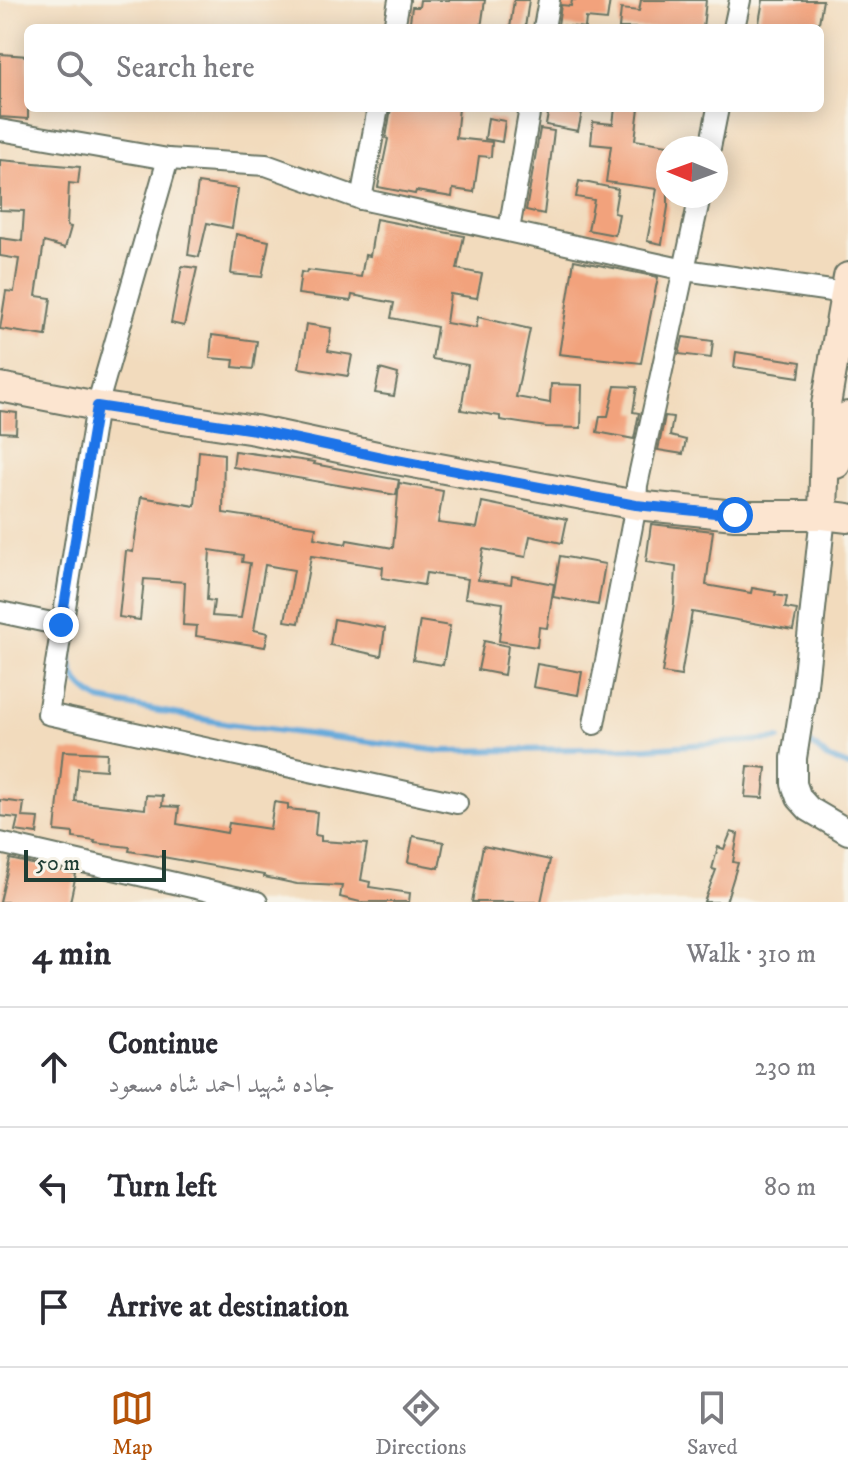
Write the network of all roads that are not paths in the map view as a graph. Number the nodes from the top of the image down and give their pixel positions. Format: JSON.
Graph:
{"nodes":[{"id":1,"x":399,"y":0,"type":"edge"},
{"id":2,"x":549,"y":0,"type":"edge"},
{"id":3,"x":740,"y":0,"type":"edge"},
{"id":4,"x":395,"y":24,"type":"edge"},
{"id":5,"x":545,"y":24,"type":"edge"},
{"id":6,"x":735,"y":24,"type":"edge"},
{"id":7,"x":377,"y":112,"type":"edge"},
{"id":8,"x":529,"y":112,"type":"edge"},
{"id":9,"x":717,"y":112,"type":"edge"},
{"id":10,"x":0,"y":130,"type":"edge"},
{"id":11,"x":712,"y":136,"type":"edge"},
{"id":12,"x":168,"y":159,"type":"junction"},
{"id":13,"x":361,"y":199,"type":"junction"},
{"id":14,"x":698,"y":208,"type":"edge"},
{"id":15,"x":509,"y":230,"type":"junction"},
{"id":16,"x":685,"y":270,"type":"junction"},
{"id":17,"x":846,"y":285,"type":"edge"},
{"id":18,"x":0,"y":387,"type":"edge"},
{"id":19,"x":97,"y":406,"type":"junction"},
{"id":20,"x":848,"y":416,"type":"edge"},
{"id":21,"x":636,"y":505,"type":"junction"},
{"id":22,"x":836,"y":517,"type":"edge"},
{"id":23,"x":0,"y":612,"type":"edge"},
{"id":24,"x":61,"y":625,"type":"junction"},
{"id":25,"x":594,"y":724,"type":"dead end"},
{"id":26,"x":457,"y":803,"type":"dead end"},
{"id":27,"x":848,"y":832,"type":"edge"},
{"id":28,"x":0,"y":843,"type":"edge"},
{"id":29,"x":257,"y":902,"type":"edge"}],
"edges":[{"from":1,"to":4,"type":"street"},
{"from":2,"to":5,"type":"street"},
{"from":3,"to":6,"type":"street"},
{"from":7,"to":13,"type":"street"},
{"from":8,"to":15,"type":"street"},
{"from":9,"to":11,"type":"street"},
{"from":10,"to":12,"type":"street"},
{"from":12,"to":13,"type":"street"},
{"from":12,"to":19,"type":"street"},
{"from":13,"to":15,"type":"street"},
{"from":14,"to":16,"type":"street"},
{"from":15,"to":16,"type":"street"},
{"from":16,"to":17,"type":"street"},
{"from":16,"to":21,"type":"street"},
{"from":17,"to":22,"type":"main road"},
{"from":18,"to":19,"type":"main road"},
{"from":19,"to":21,"type":"main road"},
{"from":19,"to":24,"type":"street"},
{"from":20,"to":22,"type":"main road"},
{"from":21,"to":22,"type":"main road"},
{"from":21,"to":25,"type":"street"},
{"from":22,"to":27,"type":"street"},
{"from":23,"to":24,"type":"street"},
{"from":24,"to":26,"type":"street"},
{"from":28,"to":29,"type":"street"}]}
